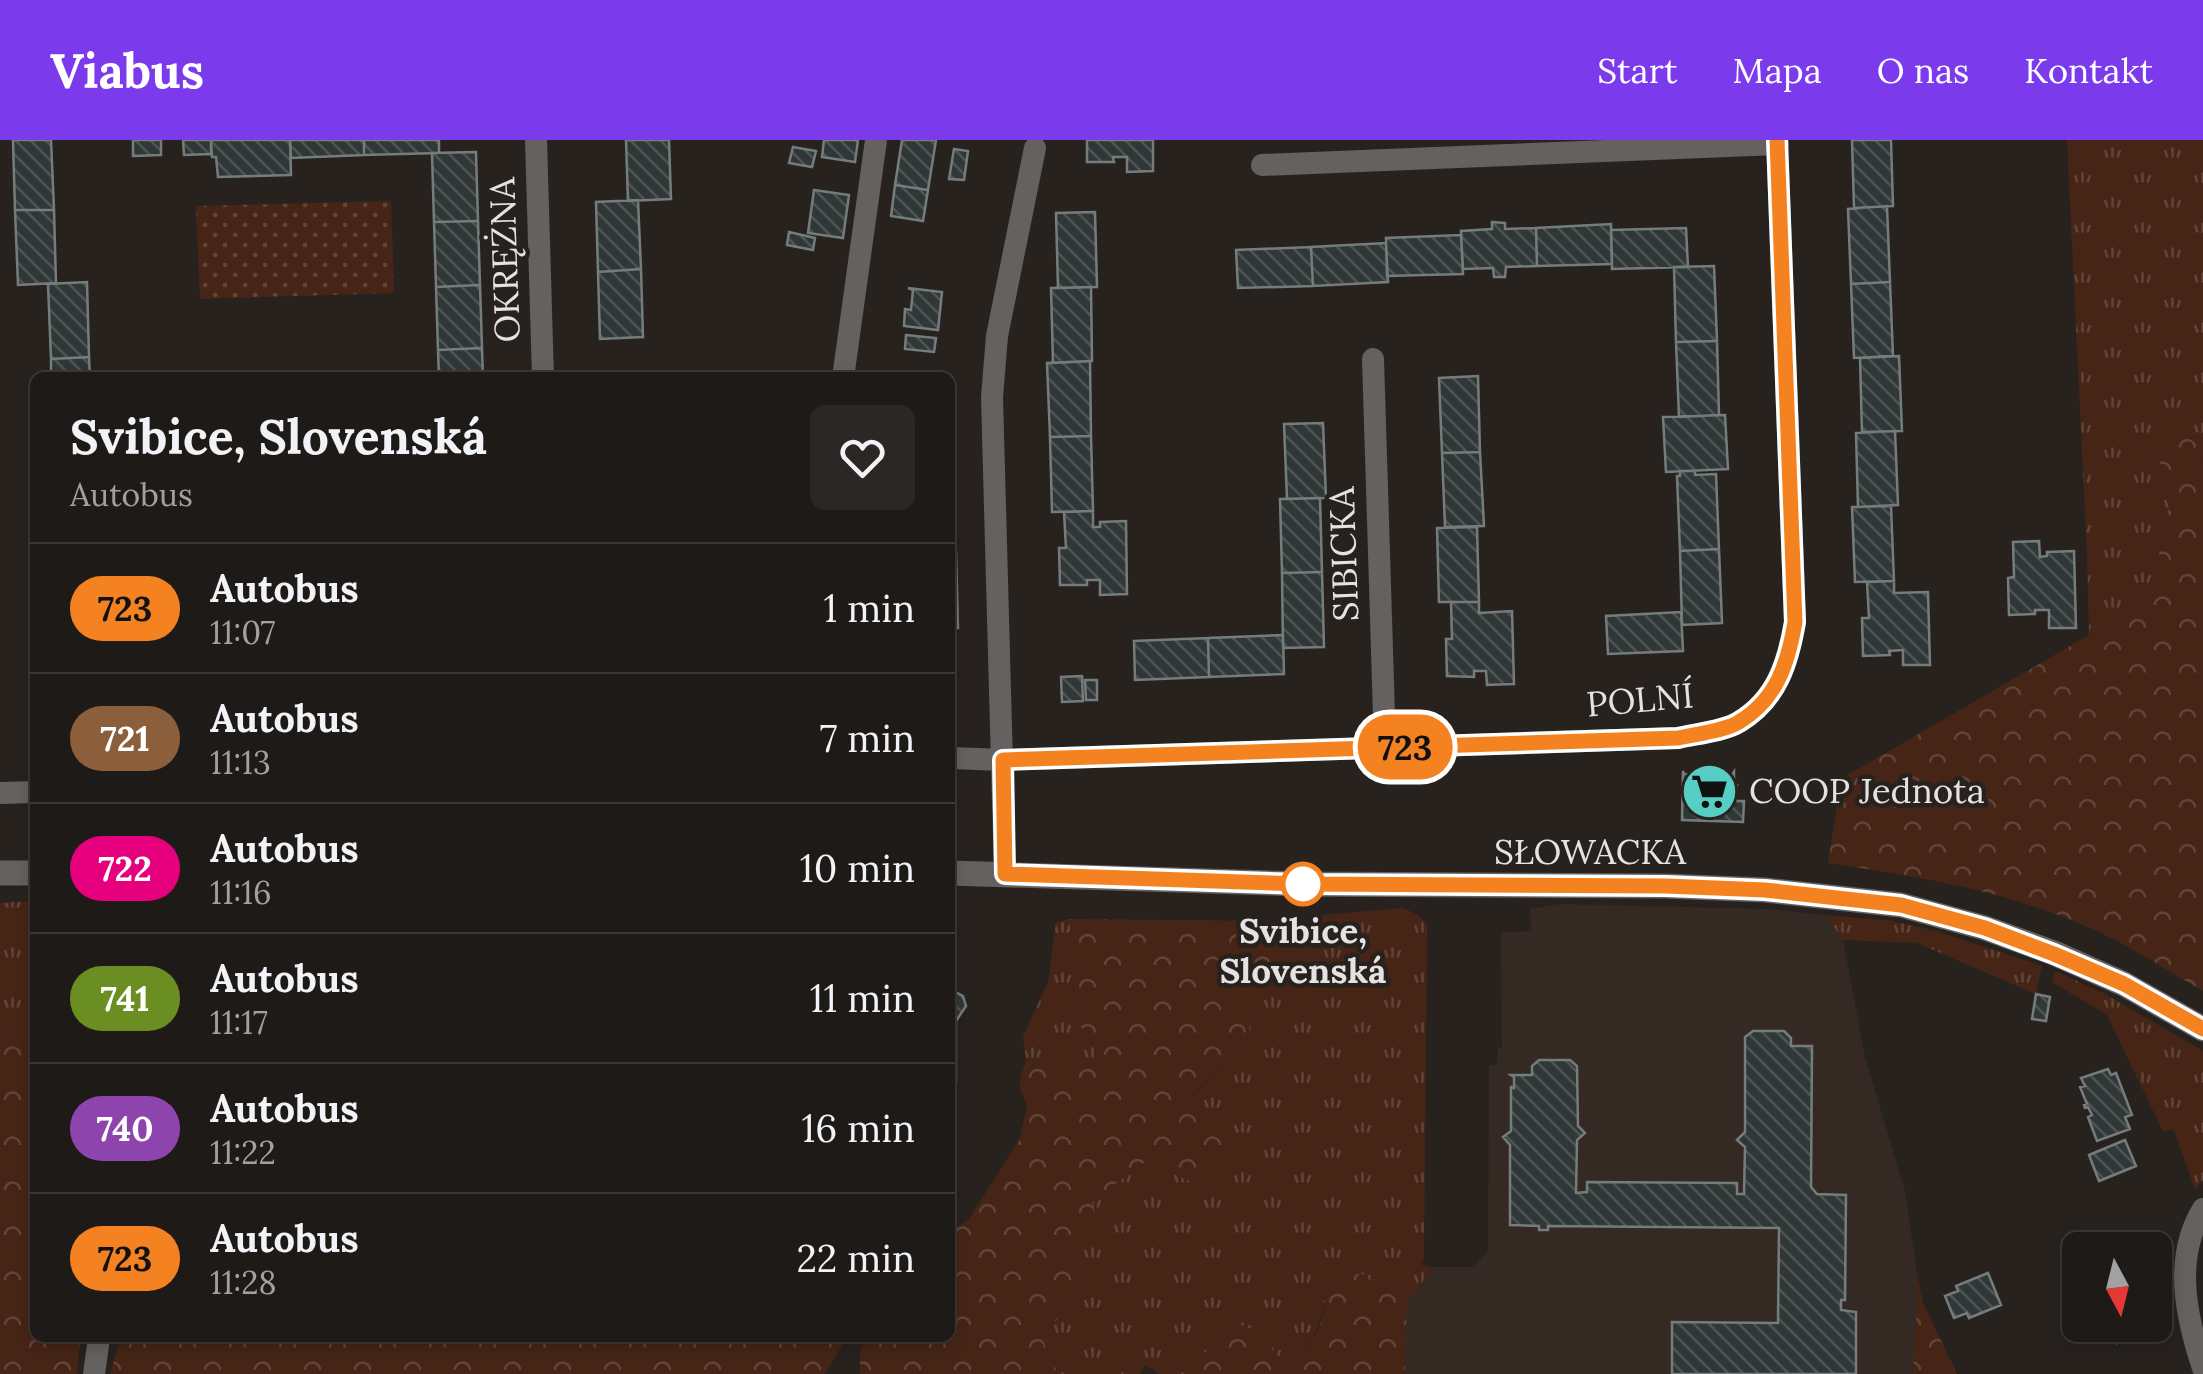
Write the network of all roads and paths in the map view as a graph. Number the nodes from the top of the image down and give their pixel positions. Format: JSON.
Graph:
{"nodes":[{"id":1,"x":536,"y":140,"type":"edge"},
{"id":2,"x":876,"y":140,"type":"edge"},
{"id":3,"x":1778,"y":142,"type":"edge"},
{"id":4,"x":1035,"y":148,"type":"dead end"},
{"id":5,"x":1354,"y":151,"type":"edge"},
{"id":6,"x":1262,"y":166,"type":"dead end"},
{"id":7,"x":1372,"y":359,"type":"dead end"},
{"id":8,"x":543,"y":372,"type":"edge"},
{"id":9,"x":844,"y":372,"type":"edge"},
{"id":10,"x":1385,"y":747,"type":"junction"},
{"id":11,"x":955,"y":758,"type":"edge"},
{"id":12,"x":1003,"y":760,"type":"junction"},
{"id":13,"x":30,"y":792,"type":"edge"},
{"id":14,"x":0,"y":793,"type":"edge"},
{"id":15,"x":0,"y":872,"type":"edge"},
{"id":16,"x":30,"y":873,"type":"edge"},
{"id":17,"x":955,"y":874,"type":"edge"},
{"id":18,"x":1005,"y":874,"type":"junction"},
{"id":19,"x":2203,"y":1029,"type":"edge"},
{"id":20,"x":2203,"y":1209,"type":"edge"},
{"id":21,"x":98,"y":1342,"type":"edge"},
{"id":22,"x":2203,"y":1368,"type":"edge"},
{"id":23,"x":94,"y":1374,"type":"edge"}],
"edges":[{"from":1,"to":8,"type":"street","name":"OKRĘŻNA"},
{"from":2,"to":9,"type":"street"},
{"from":3,"to":5,"type":"street"},
{"from":3,"to":10,"type":"street","name":"POLNÍ"},
{"from":4,"to":12,"type":"street"},
{"from":5,"to":6,"type":"street"},
{"from":7,"to":10,"type":"street","name":"SIBICKA"},
{"from":10,"to":12,"type":"street","name":"POLNÍ"},
{"from":11,"to":12,"type":"street","name":"POLNÍ"},
{"from":12,"to":18,"type":"street"},
{"from":13,"to":14,"type":"street"},
{"from":15,"to":16,"type":"street"},
{"from":17,"to":18,"type":"street","name":"SŁOWACKA"},
{"from":18,"to":19,"type":"street","name":"SŁOWACKA"},
{"from":20,"to":22,"type":"street"},
{"from":21,"to":23,"type":"street"}]}
